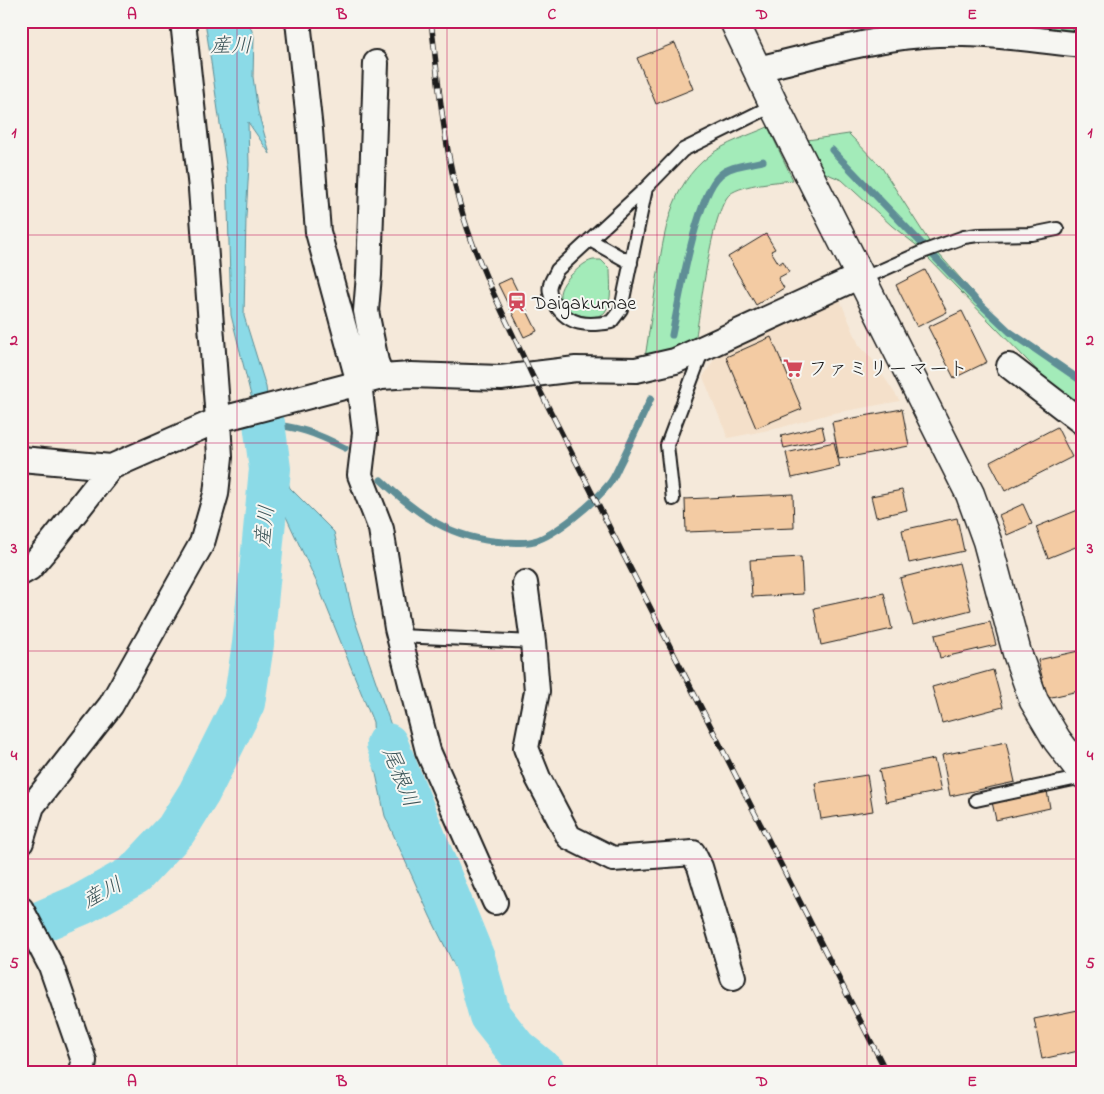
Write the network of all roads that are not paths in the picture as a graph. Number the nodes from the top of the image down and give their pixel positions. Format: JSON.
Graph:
{"nodes":[{"id":1,"x":182,"y":21,"type":"edge"},
{"id":2,"x":298,"y":21,"type":"edge"},
{"id":3,"x":734,"y":21,"type":"edge"},
{"id":4,"x":1083,"y":45,"type":"edge"},
{"id":5,"x":376,"y":63,"type":"dead end"},
{"id":6,"x":757,"y":69,"type":"junction"},
{"id":7,"x":774,"y":105,"type":"junction"},
{"id":8,"x":646,"y":188,"type":"junction"},
{"id":9,"x":1057,"y":229,"type":"dead end"},
{"id":10,"x":590,"y":240,"type":"junction"},
{"id":11,"x":631,"y":264,"type":"junction"},
{"id":12,"x":861,"y":277,"type":"junction"},
{"id":13,"x":704,"y":347,"type":"junction"},
{"id":14,"x":1009,"y":366,"type":"dead end"},
{"id":15,"x":382,"y":377,"type":"junction"},
{"id":16,"x":359,"y":383,"type":"junction"},
{"id":17,"x":222,"y":419,"type":"junction"},
{"id":18,"x":1083,"y":422,"type":"edge"},
{"id":19,"x":21,"y":460,"type":"edge"},
{"id":20,"x":111,"y":467,"type":"junction"},
{"id":21,"x":673,"y":499,"type":"dead end"},
{"id":22,"x":21,"y":572,"type":"edge"},
{"id":23,"x":526,"y":583,"type":"dead end"},
{"id":24,"x":399,"y":636,"type":"junction"},
{"id":25,"x":533,"y":642,"type":"junction"},
{"id":26,"x":1083,"y":775,"type":"edge"},
{"id":27,"x":45,"y":789,"type":"junction"},
{"id":28,"x":21,"y":795,"type":"edge"},
{"id":29,"x":976,"y":800,"type":"dead end"},
{"id":30,"x":21,"y":842,"type":"edge"},
{"id":31,"x":495,"y":902,"type":"dead end"},
{"id":32,"x":21,"y":909,"type":"edge"},
{"id":33,"x":733,"y":977,"type":"dead end"},
{"id":34,"x":82,"y":1073,"type":"edge"}],
"edges":[{"from":1,"to":17,"type":"street"},
{"from":2,"to":16,"type":"street"},
{"from":3,"to":6,"type":"street"},
{"from":4,"to":6,"type":"street"},
{"from":5,"to":15,"type":"street"},
{"from":6,"to":7,"type":"street"},
{"from":7,"to":8,"type":"lane"},
{"from":7,"to":12,"type":"street"},
{"from":8,"to":10,"type":"lane"},
{"from":8,"to":11,"type":"lane"},
{"from":9,"to":12,"type":"lane"},
{"from":10,"to":11,"type":"lane"},
{"from":10,"to":11,"type":"lane"},
{"from":12,"to":13,"type":"street"},
{"from":12,"to":26,"type":"street"},
{"from":13,"to":15,"type":"street"},
{"from":13,"to":21,"type":"lane"},
{"from":14,"to":18,"type":"street"},
{"from":15,"to":16,"type":"street"},
{"from":16,"to":17,"type":"street"},
{"from":16,"to":24,"type":"street"},
{"from":17,"to":20,"type":"street"},
{"from":17,"to":27,"type":"street"},
{"from":19,"to":20,"type":"street"},
{"from":20,"to":22,"type":"street"},
{"from":23,"to":25,"type":"street"},
{"from":24,"to":25,"type":"lane"},
{"from":24,"to":31,"type":"street"},
{"from":25,"to":33,"type":"street"},
{"from":26,"to":29,"type":"lane"},
{"from":27,"to":28,"type":"street"},
{"from":27,"to":30,"type":"street"},
{"from":32,"to":34,"type":"street"}]}
